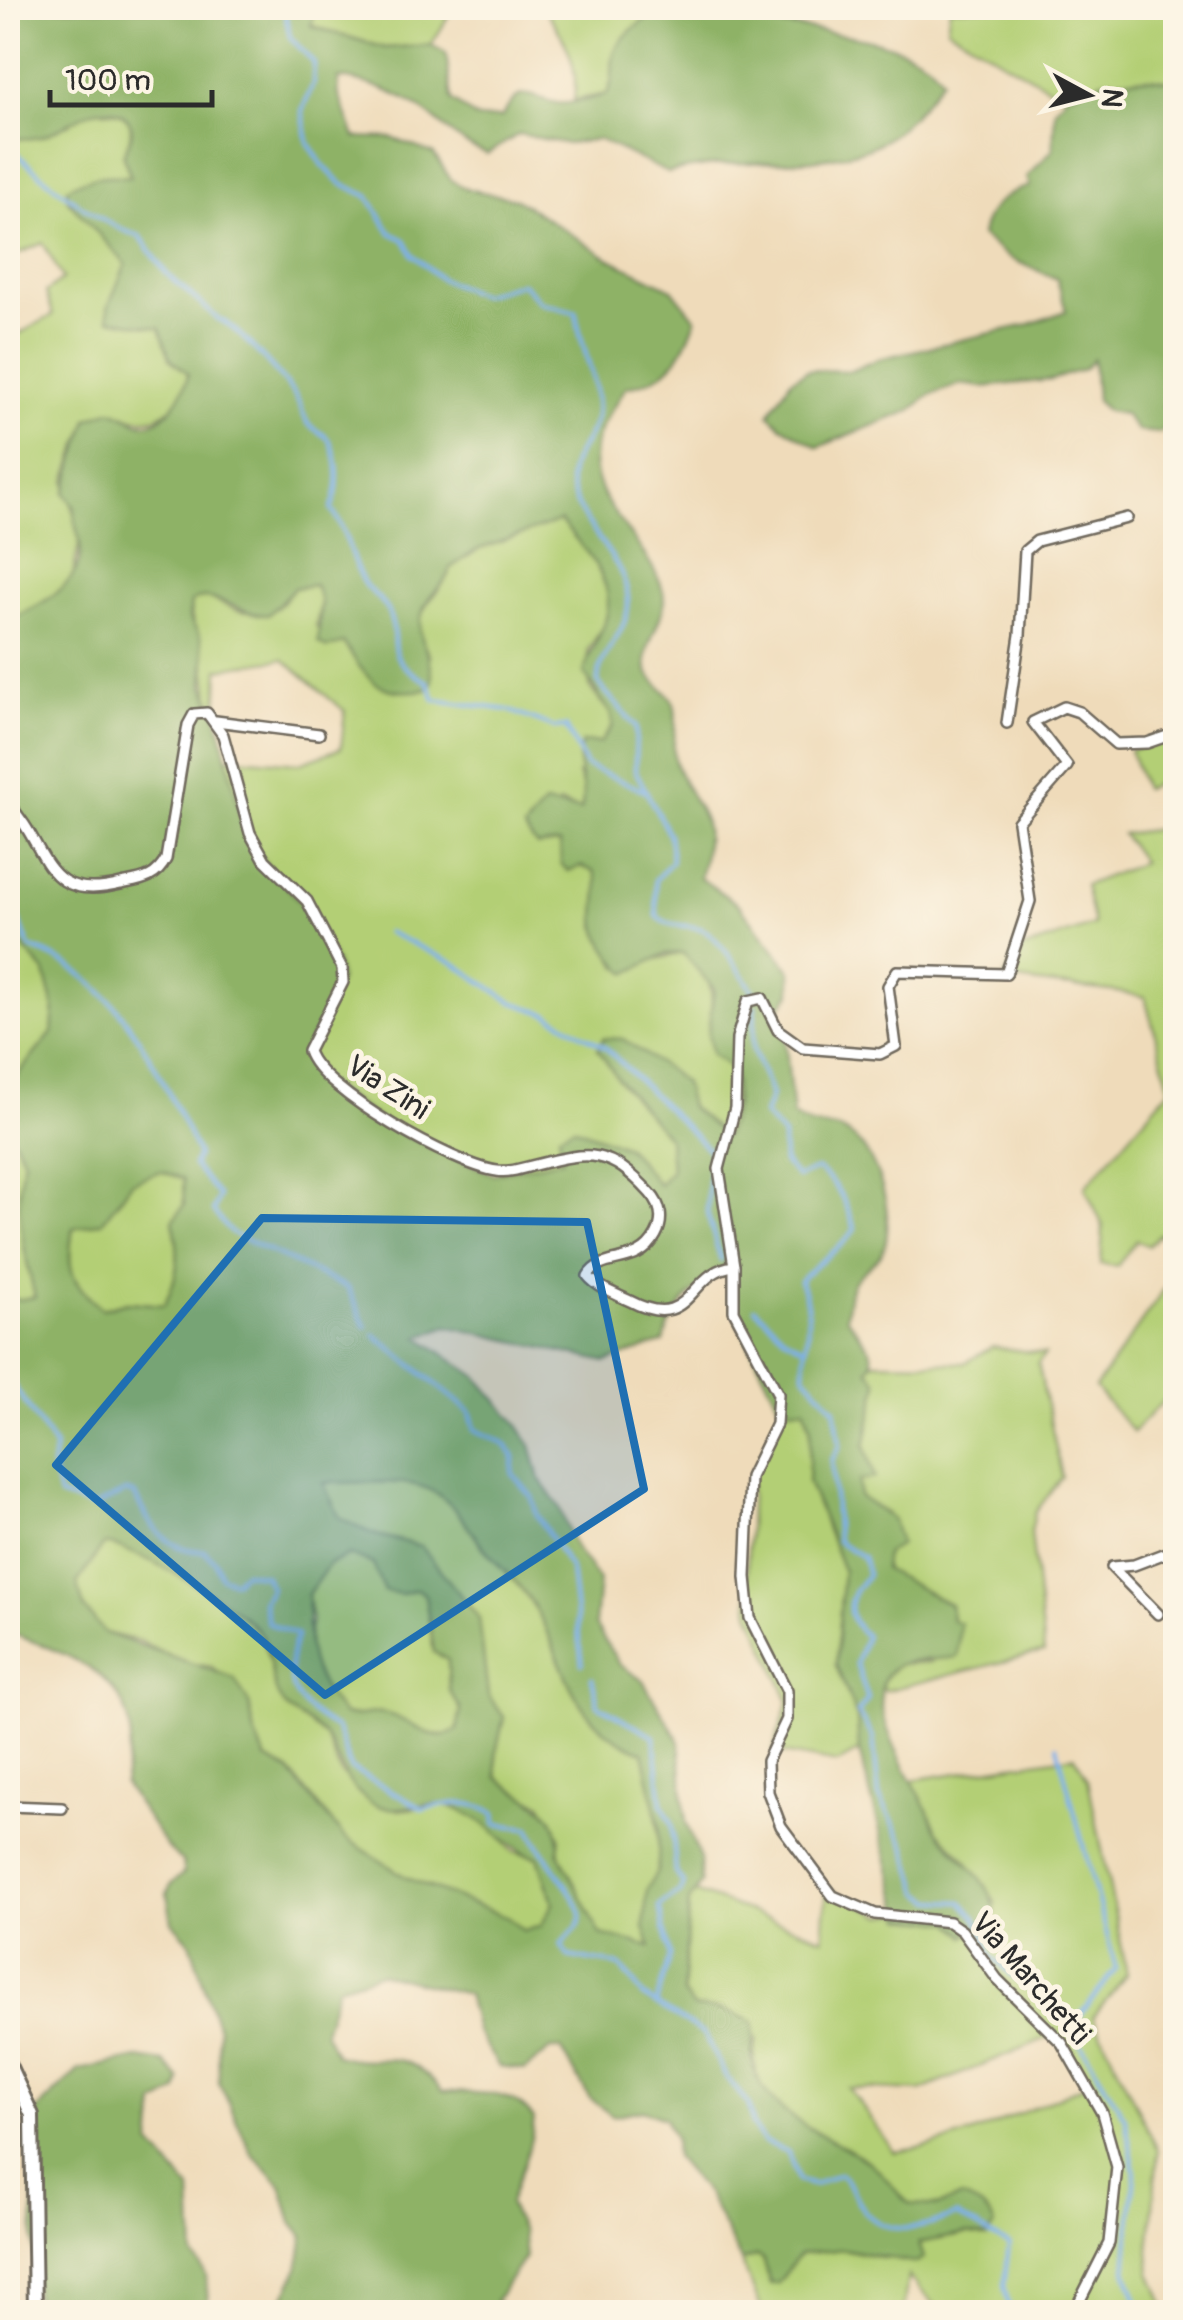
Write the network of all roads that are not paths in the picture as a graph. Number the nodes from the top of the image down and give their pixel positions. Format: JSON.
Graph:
{"nodes":[{"id":1,"x":1127,"y":518,"type":"dead end"},
{"id":2,"x":216,"y":721,"type":"junction"},
{"id":3,"x":1006,"y":723,"type":"dead end"},
{"id":4,"x":319,"y":734,"type":"dead end"},
{"id":5,"x":1176,"y":734,"type":"edge"},
{"id":6,"x":8,"y":804,"type":"edge"},
{"id":7,"x":734,"y":1266,"type":"junction"},
{"id":8,"x":1176,"y":1549,"type":"edge"},
{"id":9,"x":1158,"y":1614,"type":"dead end"},
{"id":10,"x":8,"y":1806,"type":"edge"},
{"id":11,"x":62,"y":1808,"type":"dead end"},
{"id":12,"x":8,"y":2062,"type":"edge"},
{"id":13,"x":35,"y":2312,"type":"edge"},
{"id":14,"x":1074,"y":2312,"type":"edge"}],
"edges":[{"from":1,"to":3,"type":"street"},
{"from":2,"to":4,"type":"street"},
{"from":2,"to":6,"type":"street"},
{"from":2,"to":7,"type":"street","name":"Via Zini"},
{"from":5,"to":7,"type":"street","name":"Via Marchetti"},
{"from":7,"to":14,"type":"street","name":"Via Marchetti"},
{"from":8,"to":9,"type":"street"},
{"from":10,"to":11,"type":"street"},
{"from":12,"to":13,"type":"street"}]}
